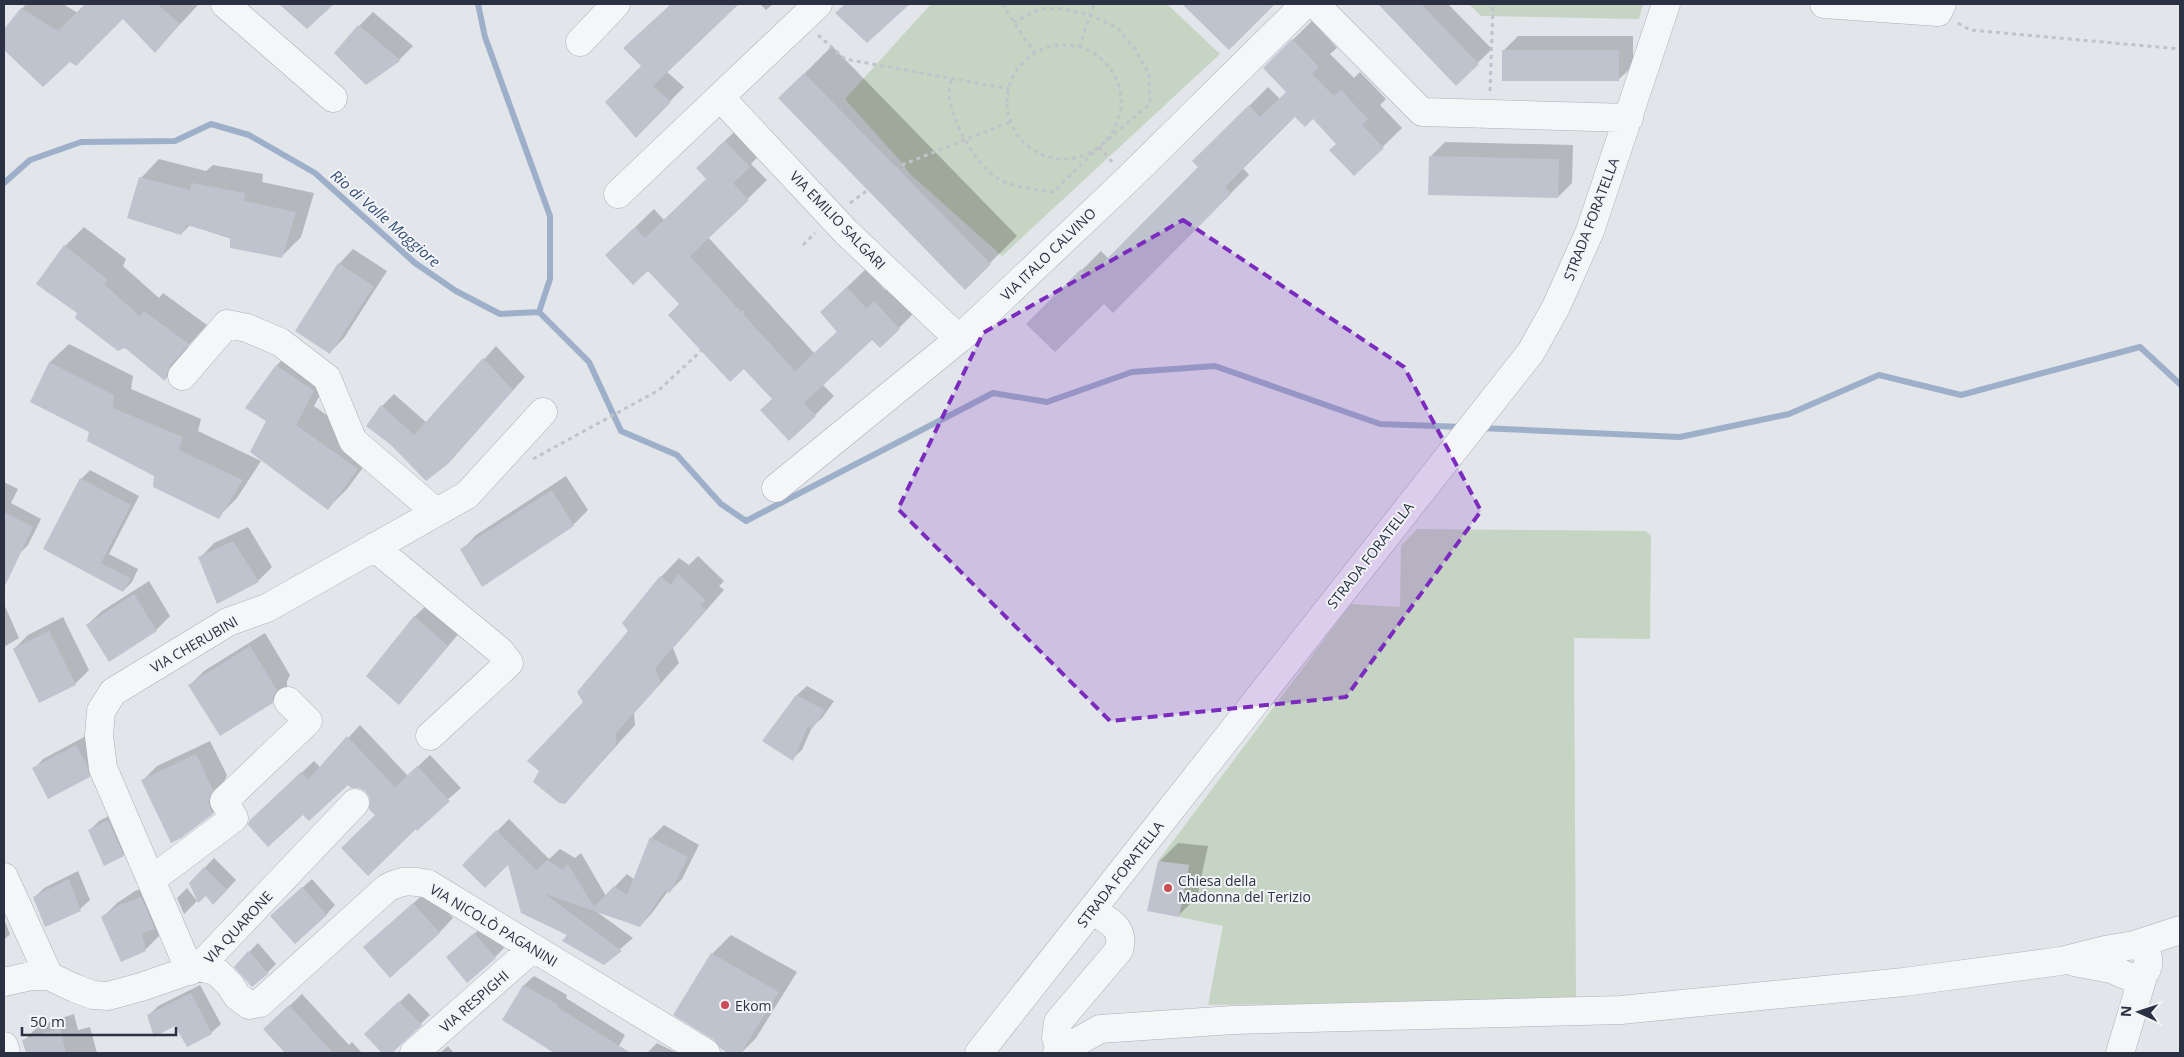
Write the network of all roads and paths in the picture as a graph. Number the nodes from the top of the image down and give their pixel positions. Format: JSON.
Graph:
{"nodes":[{"id":1,"x":225,"y":4,"type":"edge"},
{"id":2,"x":616,"y":4,"type":"edge"},
{"id":3,"x":1002,"y":4,"type":"edge"},
{"id":4,"x":1094,"y":4,"type":"edge"},
{"id":5,"x":1305,"y":4,"type":"edge"},
{"id":6,"x":1315,"y":4,"type":"edge"},
{"id":7,"x":1492,"y":4,"type":"edge"},
{"id":8,"x":1666,"y":4,"type":"edge"},
{"id":9,"x":1824,"y":4,"type":"edge"},
{"id":10,"x":1940,"y":8,"type":"edge"},
{"id":11,"x":810,"y":12,"type":"edge"},
{"id":12,"x":1090,"y":15,"type":"junction"},
{"id":13,"x":1014,"y":22,"type":"junction"},
{"id":14,"x":580,"y":42,"type":"dead end"},
{"id":15,"x":1078,"y":47,"type":"junction"},
{"id":16,"x":2180,"y":49,"type":"edge"},
{"id":17,"x":1034,"y":52,"type":"junction"},
{"id":18,"x":951,"y":80,"type":"junction"},
{"id":19,"x":1009,"y":89,"type":"junction"},
{"id":20,"x":720,"y":97,"type":"junction"},
{"id":21,"x":333,"y":98,"type":"dead end"},
{"id":22,"x":1490,"y":115,"type":"junction"},
{"id":23,"x":1629,"y":118,"type":"junction"},
{"id":24,"x":1010,"y":122,"type":"junction"},
{"id":25,"x":966,"y":139,"type":"junction"},
{"id":26,"x":1099,"y":147,"type":"junction"},
{"id":27,"x":904,"y":164,"type":"dead end"},
{"id":28,"x":618,"y":194,"type":"dead end"},
{"id":29,"x":746,"y":310,"type":"dead end"},
{"id":30,"x":959,"y":339,"type":"junction"},
{"id":31,"x":182,"y":376,"type":"dead end"},
{"id":32,"x":543,"y":412,"type":"dead end"},
{"id":33,"x":602,"y":422,"type":"dead end"},
{"id":34,"x":776,"y":488,"type":"dead end"},
{"id":35,"x":436,"y":512,"type":"junction"},
{"id":36,"x":374,"y":547,"type":"junction"},
{"id":37,"x":288,"y":701,"type":"dead end"},
{"id":38,"x":430,"y":736,"type":"dead end"},
{"id":39,"x":354,"y":803,"type":"dead end"},
{"id":40,"x":4,"y":877,"type":"edge"},
{"id":41,"x":151,"y":880,"type":"junction"},
{"id":42,"x":1092,"y":910,"type":"junction"},
{"id":43,"x":2180,"y":930,"type":"edge"},
{"id":44,"x":2180,"y":940,"type":"edge"},
{"id":45,"x":533,"y":948,"type":"junction"},
{"id":46,"x":2133,"y":963,"type":"junction"},
{"id":47,"x":195,"y":969,"type":"junction"},
{"id":48,"x":49,"y":976,"type":"junction"},
{"id":49,"x":4,"y":982,"type":"edge"},
{"id":50,"x":4,"y":1046,"type":"edge"},
{"id":51,"x":1059,"y":1052,"type":"edge"},
{"id":52,"x":6,"y":1053,"type":"edge"},
{"id":53,"x":414,"y":1053,"type":"edge"},
{"id":54,"x":706,"y":1053,"type":"edge"},
{"id":55,"x":979,"y":1053,"type":"edge"},
{"id":56,"x":2119,"y":1053,"type":"edge"}],
"edges":[{"from":1,"to":21,"type":"street"},
{"from":2,"to":14,"type":"street"},
{"from":3,"to":13,"type":"path"},
{"from":4,"to":12,"type":"path"},
{"from":5,"to":30,"type":"street","name":"VIA ITALO CALVINO"},
{"from":6,"to":22,"type":"street"},
{"from":7,"to":22,"type":"path"},
{"from":8,"to":23,"type":"street","name":"STRADA FORATELLA"},
{"from":9,"to":10,"type":"street"},
{"from":10,"to":16,"type":"path"},
{"from":11,"to":18,"type":"path"},
{"from":11,"to":20,"type":"street"},
{"from":12,"to":13,"type":"path"},
{"from":12,"to":15,"type":"path"},
{"from":12,"to":26,"type":"path"},
{"from":13,"to":17,"type":"path"},
{"from":15,"to":17,"type":"path"},
{"from":15,"to":26,"type":"path"},
{"from":17,"to":19,"type":"path"},
{"from":18,"to":19,"type":"path"},
{"from":18,"to":25,"type":"path"},
{"from":19,"to":24,"type":"path"},
{"from":20,"to":28,"type":"street"},
{"from":20,"to":30,"type":"street","name":"VIA EMILIO SALGARI"},
{"from":22,"to":23,"type":"street"},
{"from":23,"to":42,"type":"street","name":"STRADA FORATELLA"},
{"from":24,"to":25,"type":"path"},
{"from":24,"to":26,"type":"path"},
{"from":25,"to":26,"type":"path"},
{"from":25,"to":27,"type":"path"},
{"from":29,"to":33,"type":"path"},
{"from":30,"to":34,"type":"street","name":"VIA ITALO CALVINO"},
{"from":31,"to":35,"type":"street"},
{"from":32,"to":35,"type":"street","name":"VIA CHERUBINI"},
{"from":35,"to":36,"type":"street","name":"VIA CHERUBINI"},
{"from":36,"to":38,"type":"street"},
{"from":36,"to":41,"type":"street","name":"VIA CHERUBINI"},
{"from":37,"to":41,"type":"street"},
{"from":39,"to":47,"type":"street","name":"VIA QUARONE"},
{"from":40,"to":48,"type":"street"},
{"from":41,"to":47,"type":"street","name":"VIA CHERUBINI"},
{"from":42,"to":51,"type":"street"},
{"from":42,"to":55,"type":"street","name":"STRADA FORATELLA"},
{"from":43,"to":46,"type":"street"},
{"from":44,"to":46,"type":"street"},
{"from":45,"to":47,"type":"street","name":"VIA NICOLÒ PAGANINI"},
{"from":45,"to":53,"type":"street","name":"VIA RESPIGHI"},
{"from":45,"to":54,"type":"street","name":"VIA NICOLÒ PAGANINI"},
{"from":46,"to":51,"type":"street"},
{"from":46,"to":56,"type":"street"},
{"from":47,"to":48,"type":"street","name":"VIA QUARONE"},
{"from":48,"to":49,"type":"street","name":"VIA QUARONE"},
{"from":50,"to":52,"type":"street"}]}
